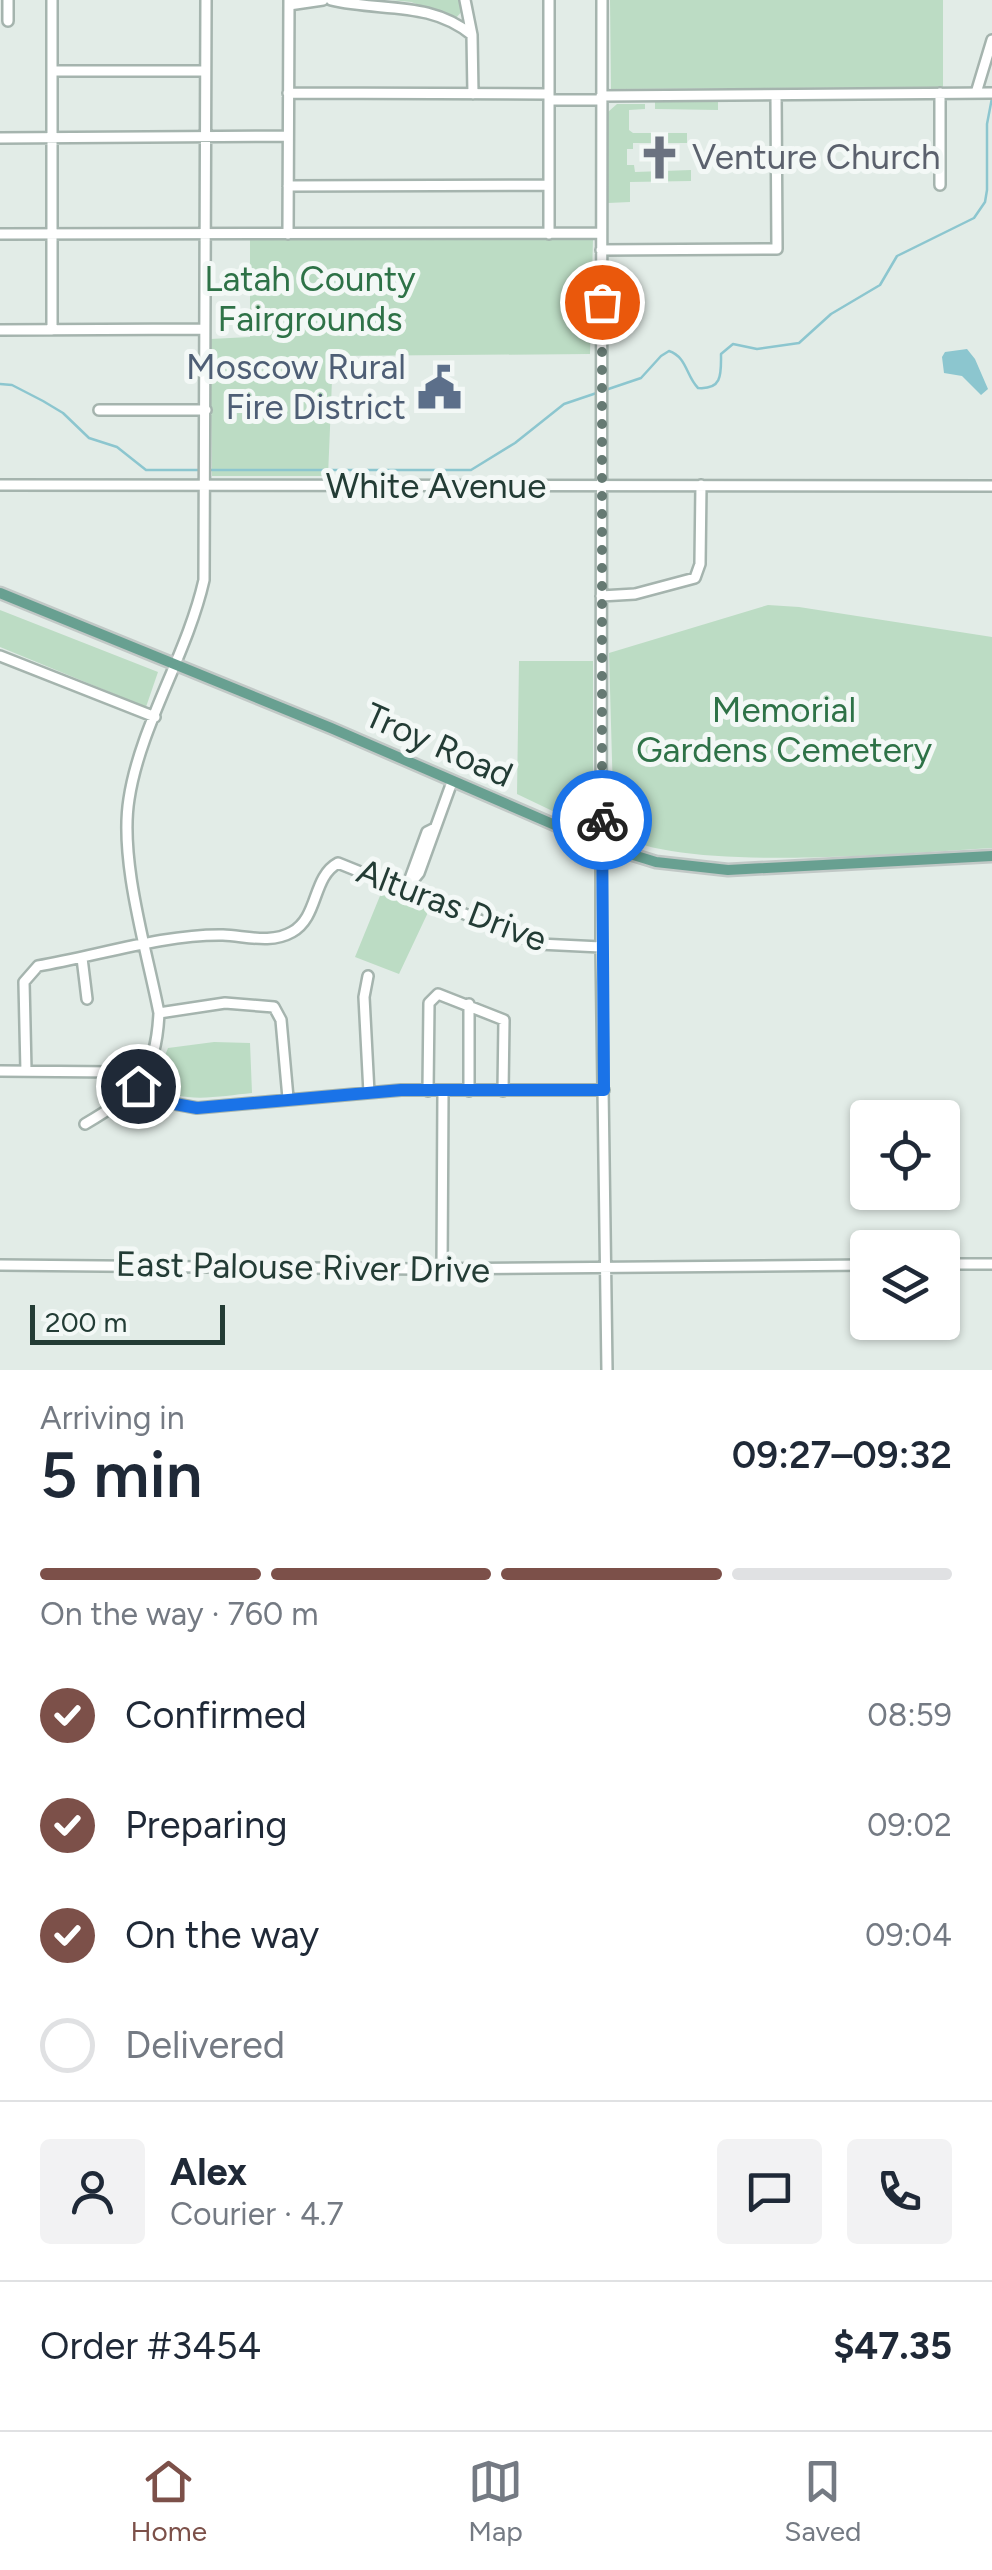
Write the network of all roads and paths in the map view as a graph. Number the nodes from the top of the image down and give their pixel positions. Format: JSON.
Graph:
{"nodes":[{"id":1,"x":8,"y":0,"type":"edge"},
{"id":2,"x":52,"y":0,"type":"edge"},
{"id":3,"x":206,"y":0,"type":"edge"},
{"id":4,"x":327,"y":0,"type":"edge"},
{"id":5,"x":465,"y":0,"type":"edge"},
{"id":6,"x":549,"y":0,"type":"edge"},
{"id":7,"x":602,"y":0,"type":"edge"},
{"id":8,"x":289,"y":3,"type":"edge"},
{"id":9,"x":8,"y":22,"type":"dead end"},
{"id":10,"x":472,"y":35,"type":"junction"},
{"id":11,"x":992,"y":40,"type":"edge"},
{"id":12,"x":52,"y":71,"type":"junction"},
{"id":13,"x":205,"y":71,"type":"junction"},
{"id":14,"x":288,"y":93,"type":"junction"},
{"id":15,"x":940,"y":93,"type":"junction"},
{"id":16,"x":976,"y":93,"type":"junction"},
{"id":17,"x":990,"y":93,"type":"edge"},
{"id":18,"x":473,"y":94,"type":"junction"},
{"id":19,"x":776,"y":95,"type":"junction"},
{"id":20,"x":549,"y":97,"type":"junction"},
{"id":21,"x":602,"y":98,"type":"junction"},
{"id":22,"x":205,"y":136,"type":"junction"},
{"id":23,"x":288,"y":136,"type":"junction"},
{"id":24,"x":0,"y":138,"type":"edge"},
{"id":25,"x":52,"y":138,"type":"junction"},
{"id":26,"x":550,"y":185,"type":"junction"},
{"id":27,"x":940,"y":185,"type":"dead end"},
{"id":28,"x":288,"y":186,"type":"junction"},
{"id":29,"x":0,"y":234,"type":"edge"},
{"id":30,"x":51,"y":234,"type":"junction"},
{"id":31,"x":204,"y":234,"type":"junction"},
{"id":32,"x":288,"y":234,"type":"junction"},
{"id":33,"x":550,"y":234,"type":"junction"},
{"id":34,"x":602,"y":234,"type":"junction"},
{"id":35,"x":601,"y":250,"type":"junction"},
{"id":36,"x":204,"y":329,"type":"junction"},
{"id":37,"x":0,"y":330,"type":"edge"},
{"id":38,"x":52,"y":330,"type":"junction"},
{"id":39,"x":99,"y":410,"type":"dead end"},
{"id":40,"x":206,"y":410,"type":"junction"},
{"id":41,"x":206,"y":483,"type":"junction"},
{"id":42,"x":0,"y":485,"type":"edge"},
{"id":43,"x":700,"y":485,"type":"junction"},
{"id":44,"x":602,"y":486,"type":"junction"},
{"id":45,"x":992,"y":486,"type":"edge"},
{"id":46,"x":0,"y":593,"type":"edge"},
{"id":47,"x":600,"y":596,"type":"junction"},
{"id":48,"x":0,"y":656,"type":"edge"},
{"id":49,"x":176,"y":666,"type":"junction"},
{"id":50,"x":155,"y":718,"type":"junction"},
{"id":51,"x":452,"y":782,"type":"junction"},
{"id":52,"x":601,"y":845,"type":"junction"},
{"id":53,"x":992,"y":856,"type":"edge"},
{"id":54,"x":406,"y":889,"type":"junction"},
{"id":55,"x":146,"y":946,"type":"junction"},
{"id":56,"x":600,"y":947,"type":"junction"},
{"id":57,"x":82,"y":958,"type":"junction"},
{"id":58,"x":368,"y":976,"type":"dead end"},
{"id":59,"x":88,"y":999,"type":"dead end"},
{"id":60,"x":469,"y":1004,"type":"junction"},
{"id":61,"x":159,"y":1013,"type":"junction"},
{"id":62,"x":0,"y":1071,"type":"edge"},
{"id":63,"x":26,"y":1071,"type":"junction"},
{"id":64,"x":138,"y":1086,"type":"junction"},
{"id":65,"x":604,"y":1090,"type":"junction"},
{"id":66,"x":428,"y":1091,"type":"junction"},
{"id":67,"x":443,"y":1091,"type":"junction"},
{"id":68,"x":469,"y":1091,"type":"junction"},
{"id":69,"x":503,"y":1091,"type":"junction"},
{"id":70,"x":370,"y":1092,"type":"junction"},
{"id":71,"x":288,"y":1098,"type":"junction"},
{"id":72,"x":86,"y":1124,"type":"dead end"},
{"id":73,"x":960,"y":1264,"type":"edge"},
{"id":74,"x":992,"y":1264,"type":"edge"},
{"id":75,"x":0,"y":1265,"type":"edge"},
{"id":76,"x":850,"y":1265,"type":"edge"},
{"id":77,"x":442,"y":1269,"type":"junction"},
{"id":78,"x":607,"y":1269,"type":"junction"},
{"id":79,"x":607,"y":1370,"type":"edge"}],
"edges":[{"from":1,"to":9,"type":"street"},
{"from":2,"to":12,"type":"street"},
{"from":3,"to":13,"type":"street"},
{"from":4,"to":8,"type":"street"},
{"from":4,"to":10,"type":"street"},
{"from":5,"to":10,"type":"street"},
{"from":6,"to":20,"type":"street"},
{"from":7,"to":21,"type":"street"},
{"from":8,"to":14,"type":"street"},
{"from":10,"to":18,"type":"street"},
{"from":11,"to":16,"type":"street"},
{"from":12,"to":13,"type":"street"},
{"from":12,"to":25,"type":"street"},
{"from":13,"to":22,"type":"street"},
{"from":14,"to":18,"type":"street"},
{"from":14,"to":23,"type":"street"},
{"from":15,"to":16,"type":"street"},
{"from":15,"to":19,"type":"street"},
{"from":15,"to":27,"type":"street"},
{"from":16,"to":17,"type":"street"},
{"from":18,"to":20,"type":"street"},
{"from":19,"to":21,"type":"street"},
{"from":19,"to":35,"type":"street"},
{"from":20,"to":21,"type":"street"},
{"from":20,"to":26,"type":"street"},
{"from":21,"to":34,"type":"street"},
{"from":22,"to":23,"type":"street"},
{"from":22,"to":25,"type":"street"},
{"from":22,"to":31,"type":"street"},
{"from":23,"to":28,"type":"street"},
{"from":24,"to":25,"type":"street"},
{"from":25,"to":30,"type":"street"},
{"from":26,"to":28,"type":"street"},
{"from":26,"to":33,"type":"street"},
{"from":28,"to":32,"type":"street"},
{"from":29,"to":30,"type":"street"},
{"from":30,"to":31,"type":"street"},
{"from":30,"to":38,"type":"street"},
{"from":31,"to":32,"type":"street"},
{"from":31,"to":36,"type":"street"},
{"from":32,"to":33,"type":"street"},
{"from":33,"to":34,"type":"street"},
{"from":34,"to":35,"type":"street"},
{"from":35,"to":44,"type":"street"},
{"from":36,"to":38,"type":"street"},
{"from":36,"to":40,"type":"street"},
{"from":37,"to":38,"type":"street"},
{"from":39,"to":40,"type":"street"},
{"from":40,"to":41,"type":"street"},
{"from":41,"to":42,"type":"street","name":"White Avenue"},
{"from":41,"to":44,"type":"street","name":"White Avenue"},
{"from":41,"to":49,"type":"street"},
{"from":43,"to":44,"type":"street","name":"White Avenue"},
{"from":43,"to":45,"type":"street","name":"White Avenue"},
{"from":43,"to":47,"type":"street"},
{"from":44,"to":47,"type":"street"},
{"from":46,"to":49,"type":"main road","name":"Troy Road"},
{"from":47,"to":52,"type":"street"},
{"from":48,"to":50,"type":"street"},
{"from":49,"to":50,"type":"street"},
{"from":49,"to":51,"type":"main road","name":"Troy Road"},
{"from":50,"to":55,"type":"street"},
{"from":51,"to":52,"type":"main road","name":"Troy Road"},
{"from":51,"to":54,"type":"street"},
{"from":52,"to":53,"type":"main road","name":"Troy Road"},
{"from":52,"to":56,"type":"street"},
{"from":54,"to":55,"type":"street","name":"Alturas Drive"},
{"from":54,"to":56,"type":"street","name":"Alturas Drive"},
{"from":55,"to":57,"type":"street","name":"Alturas Drive"},
{"from":55,"to":61,"type":"street"},
{"from":56,"to":65,"type":"street"},
{"from":57,"to":59,"type":"street"},
{"from":57,"to":63,"type":"street","name":"Alturas Drive"},
{"from":58,"to":70,"type":"street"},
{"from":60,"to":66,"type":"street"},
{"from":60,"to":68,"type":"street"},
{"from":60,"to":69,"type":"street"},
{"from":61,"to":64,"type":"street"},
{"from":61,"to":71,"type":"street"},
{"from":62,"to":63,"type":"street"},
{"from":63,"to":64,"type":"street"},
{"from":64,"to":71,"type":"street"},
{"from":64,"to":72,"type":"street"},
{"from":65,"to":69,"type":"street"},
{"from":65,"to":78,"type":"street"},
{"from":66,"to":67,"type":"street"},
{"from":66,"to":70,"type":"street"},
{"from":67,"to":68,"type":"street"},
{"from":67,"to":77,"type":"street"},
{"from":68,"to":69,"type":"street"},
{"from":70,"to":71,"type":"street"},
{"from":73,"to":74,"type":"street"},
{"from":75,"to":77,"type":"street","name":"East Palouse River Drive"},
{"from":76,"to":78,"type":"street","name":"East Palouse River Drive"},
{"from":77,"to":78,"type":"street","name":"East Palouse River Drive"},
{"from":78,"to":79,"type":"street"}]}
